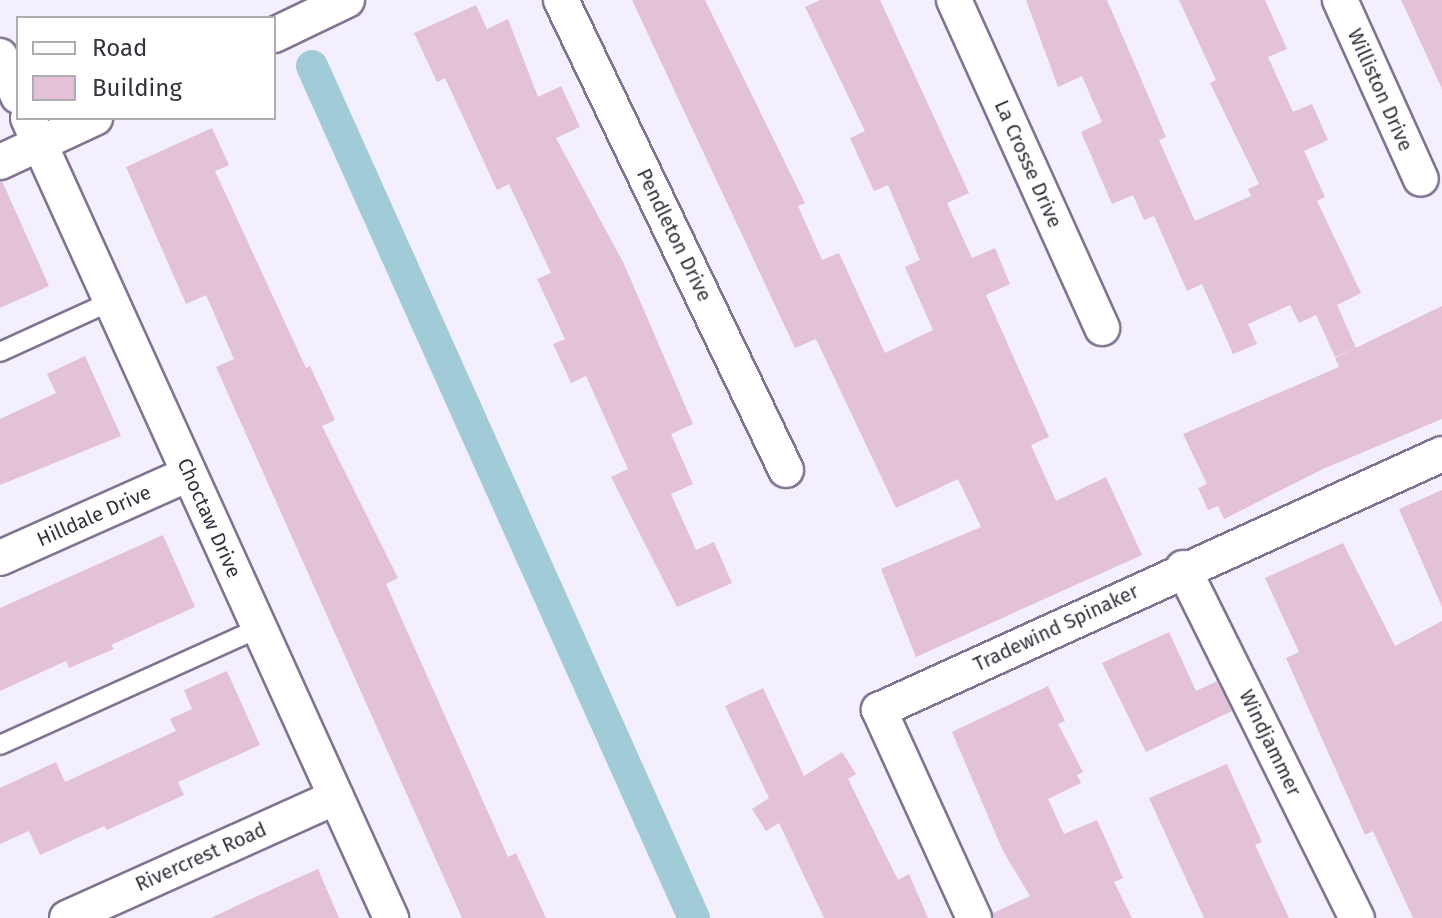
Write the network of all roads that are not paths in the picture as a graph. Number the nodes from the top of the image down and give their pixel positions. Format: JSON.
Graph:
{"nodes":[{"id":1,"x":347,"y":0,"type":"edge"},
{"id":2,"x":561,"y":0,"type":"edge"},
{"id":3,"x":954,"y":0,"type":"edge"},
{"id":4,"x":1340,"y":0,"type":"edge"},
{"id":5,"x":276,"y":34,"type":"edge"},
{"id":6,"x":0,"y":56,"type":"edge"},
{"id":7,"x":16,"y":92,"type":"edge"},
{"id":8,"x":86,"y":120,"type":"edge"},
{"id":9,"x":34,"y":131,"type":"edge"},
{"id":10,"x":0,"y":162,"type":"edge"},
{"id":11,"x":1421,"y":179,"type":"dead end"},
{"id":12,"x":114,"y":300,"type":"junction"},
{"id":13,"x":1102,"y":328,"type":"dead end"},
{"id":14,"x":0,"y":352,"type":"edge"},
{"id":15,"x":1442,"y":454,"type":"edge"},
{"id":16,"x":786,"y":470,"type":"dead end"},
{"id":17,"x":189,"y":474,"type":"junction"},
{"id":18,"x":0,"y":558,"type":"edge"},
{"id":19,"x":1183,"y":568,"type":"junction"},
{"id":20,"x":259,"y":628,"type":"junction"},
{"id":21,"x":0,"y":745,"type":"edge"},
{"id":22,"x":336,"y":797,"type":"junction"},
{"id":23,"x":67,"y":918,"type":"edge"},
{"id":24,"x":391,"y":918,"type":"edge"},
{"id":25,"x":974,"y":918,"type":"edge"},
{"id":26,"x":1357,"y":918,"type":"edge"}],
"edges":[{"from":1,"to":5,"type":"street"},
{"from":2,"to":16,"type":"street","name":"Pendleton Drive"},
{"from":3,"to":13,"type":"street","name":"La Crosse Drive"},
{"from":4,"to":11,"type":"street","name":"Williston Drive"},
{"from":6,"to":7,"type":"street"},
{"from":8,"to":9,"type":"street"},
{"from":9,"to":10,"type":"street"},
{"from":9,"to":12,"type":"street","name":"Choctaw Drive"},
{"from":12,"to":14,"type":"lane"},
{"from":12,"to":17,"type":"street","name":"Choctaw Drive"},
{"from":15,"to":19,"type":"street","name":"Tradewind Spinaker"},
{"from":17,"to":18,"type":"street","name":"Hilldale Drive"},
{"from":17,"to":20,"type":"street","name":"Choctaw Drive"},
{"from":19,"to":25,"type":"street","name":"Tradewind Spinaker"},
{"from":19,"to":26,"type":"street","name":"Windjammer"},
{"from":20,"to":21,"type":"lane"},
{"from":20,"to":22,"type":"street","name":"Choctaw Drive"},
{"from":22,"to":23,"type":"street","name":"Rivercrest Road"},
{"from":22,"to":24,"type":"street","name":"Choctaw Drive"}]}
